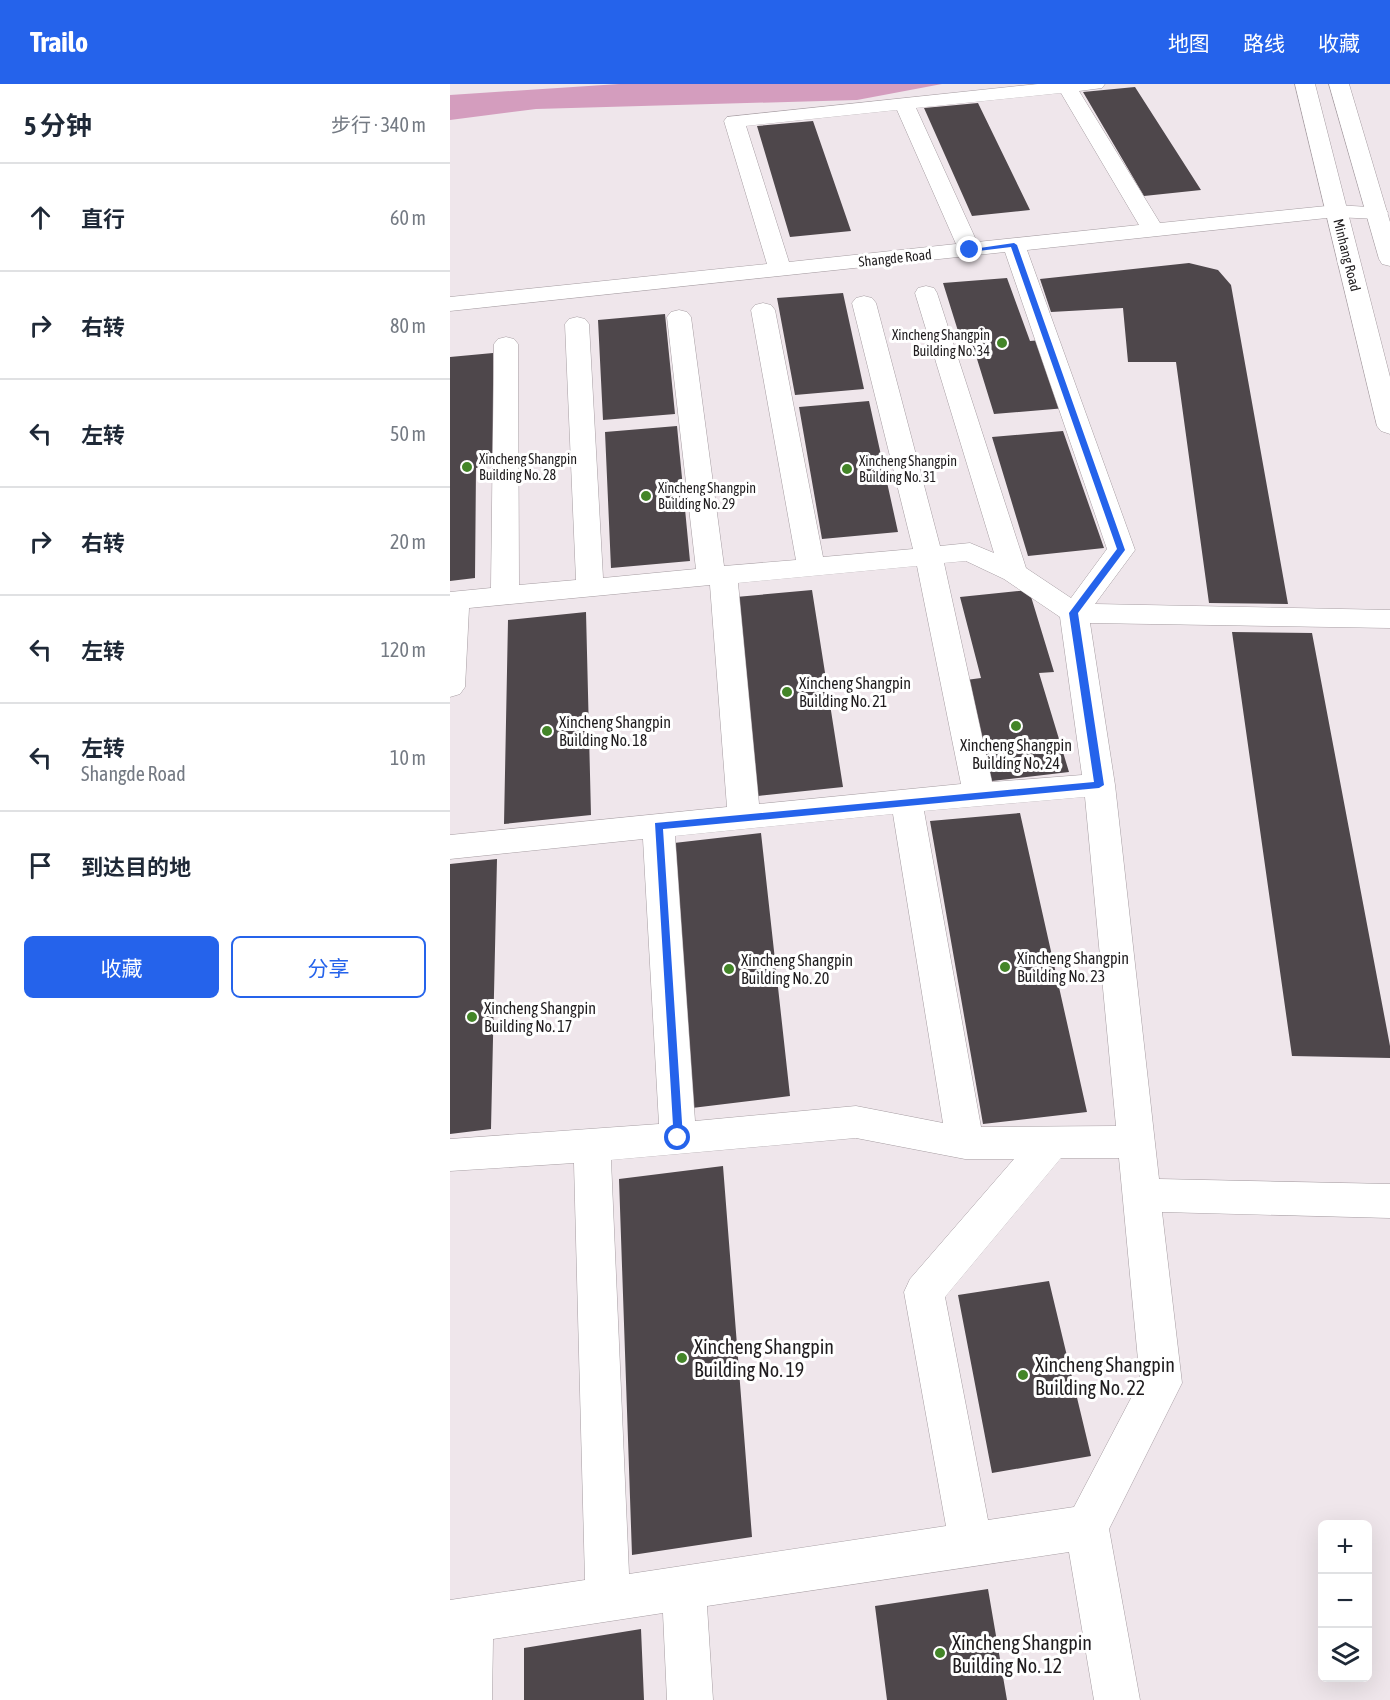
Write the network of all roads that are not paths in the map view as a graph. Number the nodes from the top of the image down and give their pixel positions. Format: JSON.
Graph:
{"nodes":[{"id":1,"x":1095,"y":84,"type":"edge"},
{"id":2,"x":1305,"y":84,"type":"edge"},
{"id":3,"x":1339,"y":84,"type":"edge"},
{"id":4,"x":1067,"y":87,"type":"junction"},
{"id":5,"x":904,"y":104,"type":"junction"},
{"id":6,"x":1336,"y":211,"type":"junction"},
{"id":7,"x":1377,"y":213,"type":"junction"},
{"id":8,"x":1153,"y":230,"type":"junction"},
{"id":9,"x":1014,"y":245,"type":"junction"},
{"id":10,"x":970,"y":250,"type":"junction"},
{"id":11,"x":1390,"y":259,"type":"edge"},
{"id":12,"x":780,"y":270,"type":"junction"},
{"id":13,"x":926,"y":293,"type":"dead end"},
{"id":14,"x":864,"y":303,"type":"dead end"},
{"id":15,"x":450,"y":304,"type":"edge"},
{"id":16,"x":763,"y":310,"type":"dead end"},
{"id":17,"x":679,"y":317,"type":"dead end"},
{"id":18,"x":577,"y":324,"type":"dead end"},
{"id":19,"x":506,"y":344,"type":"dead end"},
{"id":20,"x":1390,"y":426,"type":"edge"},
{"id":21,"x":929,"y":555,"type":"junction"},
{"id":22,"x":811,"y":567,"type":"junction"},
{"id":23,"x":1014,"y":573,"type":"junction"},
{"id":24,"x":717,"y":576,"type":"junction"},
{"id":25,"x":591,"y":588,"type":"junction"},
{"id":26,"x":505,"y":596,"type":"junction"},
{"id":27,"x":452,"y":601,"type":"edge"},
{"id":28,"x":1074,"y":613,"type":"junction"},
{"id":29,"x":1390,"y":619,"type":"edge"},
{"id":30,"x":450,"y":687,"type":"edge"},
{"id":31,"x":1099,"y":785,"type":"junction"},
{"id":32,"x":979,"y":795,"type":"junction"},
{"id":33,"x":907,"y":801,"type":"junction"},
{"id":34,"x":744,"y":818,"type":"junction"},
{"id":35,"x":658,"y":826,"type":"junction"},
{"id":36,"x":450,"y":847,"type":"edge"},
{"id":37,"x":678,"y":1138,"type":"junction"},
{"id":38,"x":1052,"y":1142,"type":"junction"},
{"id":39,"x":1136,"y":1142,"type":"junction"},
{"id":40,"x":965,"y":1143,"type":"junction"},
{"id":41,"x":592,"y":1146,"type":"junction"},
{"id":42,"x":450,"y":1155,"type":"edge"},
{"id":43,"x":1141,"y":1195,"type":"junction"},
{"id":44,"x":1390,"y":1201,"type":"edge"},
{"id":45,"x":1087,"y":1527,"type":"junction"},
{"id":46,"x":971,"y":1544,"type":"junction"},
{"id":47,"x":684,"y":1588,"type":"junction"},
{"id":48,"x":608,"y":1600,"type":"junction"},
{"id":49,"x":461,"y":1622,"type":"edge"},
{"id":50,"x":470,"y":1700,"type":"edge"},
{"id":51,"x":690,"y":1700,"type":"edge"},
{"id":52,"x":1117,"y":1700,"type":"edge"}],
"edges":[{"from":1,"to":4,"type":"main road"},
{"from":2,"to":6,"type":"main road","name":"Minhang Road"},
{"from":3,"to":7,"type":"main road"},
{"from":4,"to":5,"type":"main road"},
{"from":4,"to":8,"type":"main road"},
{"from":5,"to":10,"type":"main road"},
{"from":5,"to":12,"type":"main road"},
{"from":6,"to":7,"type":"main road","name":"Shangde Road"},
{"from":6,"to":8,"type":"main road","name":"Shangde Road"},
{"from":6,"to":20,"type":"main road","name":"Minhang Road"},
{"from":7,"to":11,"type":"main road"},
{"from":8,"to":9,"type":"main road","name":"Shangde Road"},
{"from":9,"to":10,"type":"main road","name":"Shangde Road"},
{"from":9,"to":28,"type":"main road"},
{"from":10,"to":12,"type":"main road","name":"Shangde Road"},
{"from":12,"to":15,"type":"main road","name":"Shangde Road"},
{"from":13,"to":23,"type":"main road"},
{"from":14,"to":21,"type":"main road"},
{"from":16,"to":22,"type":"main road"},
{"from":17,"to":24,"type":"main road"},
{"from":18,"to":25,"type":"main road"},
{"from":19,"to":26,"type":"main road"},
{"from":21,"to":22,"type":"main road"},
{"from":21,"to":23,"type":"main road"},
{"from":21,"to":32,"type":"main road"},
{"from":22,"to":24,"type":"main road"},
{"from":23,"to":28,"type":"main road"},
{"from":24,"to":25,"type":"main road"},
{"from":24,"to":34,"type":"main road"},
{"from":25,"to":26,"type":"main road"},
{"from":26,"to":27,"type":"main road"},
{"from":27,"to":30,"type":"main road"},
{"from":28,"to":29,"type":"main road"},
{"from":28,"to":31,"type":"main road"},
{"from":31,"to":32,"type":"main road"},
{"from":31,"to":39,"type":"main road"},
{"from":32,"to":33,"type":"main road"},
{"from":33,"to":34,"type":"main road"},
{"from":33,"to":40,"type":"main road"},
{"from":34,"to":35,"type":"main road"},
{"from":35,"to":36,"type":"main road"},
{"from":35,"to":37,"type":"main road"},
{"from":37,"to":40,"type":"main road"},
{"from":37,"to":41,"type":"main road"},
{"from":38,"to":39,"type":"main road"},
{"from":38,"to":40,"type":"main road"},
{"from":38,"to":46,"type":"main road"},
{"from":39,"to":43,"type":"main road"},
{"from":41,"to":42,"type":"main road"},
{"from":41,"to":48,"type":"main road"},
{"from":43,"to":44,"type":"main road"},
{"from":43,"to":45,"type":"main road"},
{"from":45,"to":46,"type":"main road"},
{"from":45,"to":52,"type":"main road"},
{"from":46,"to":47,"type":"main road"},
{"from":47,"to":48,"type":"main road"},
{"from":47,"to":51,"type":"main road"},
{"from":48,"to":49,"type":"main road"},
{"from":49,"to":50,"type":"main road"}]}
